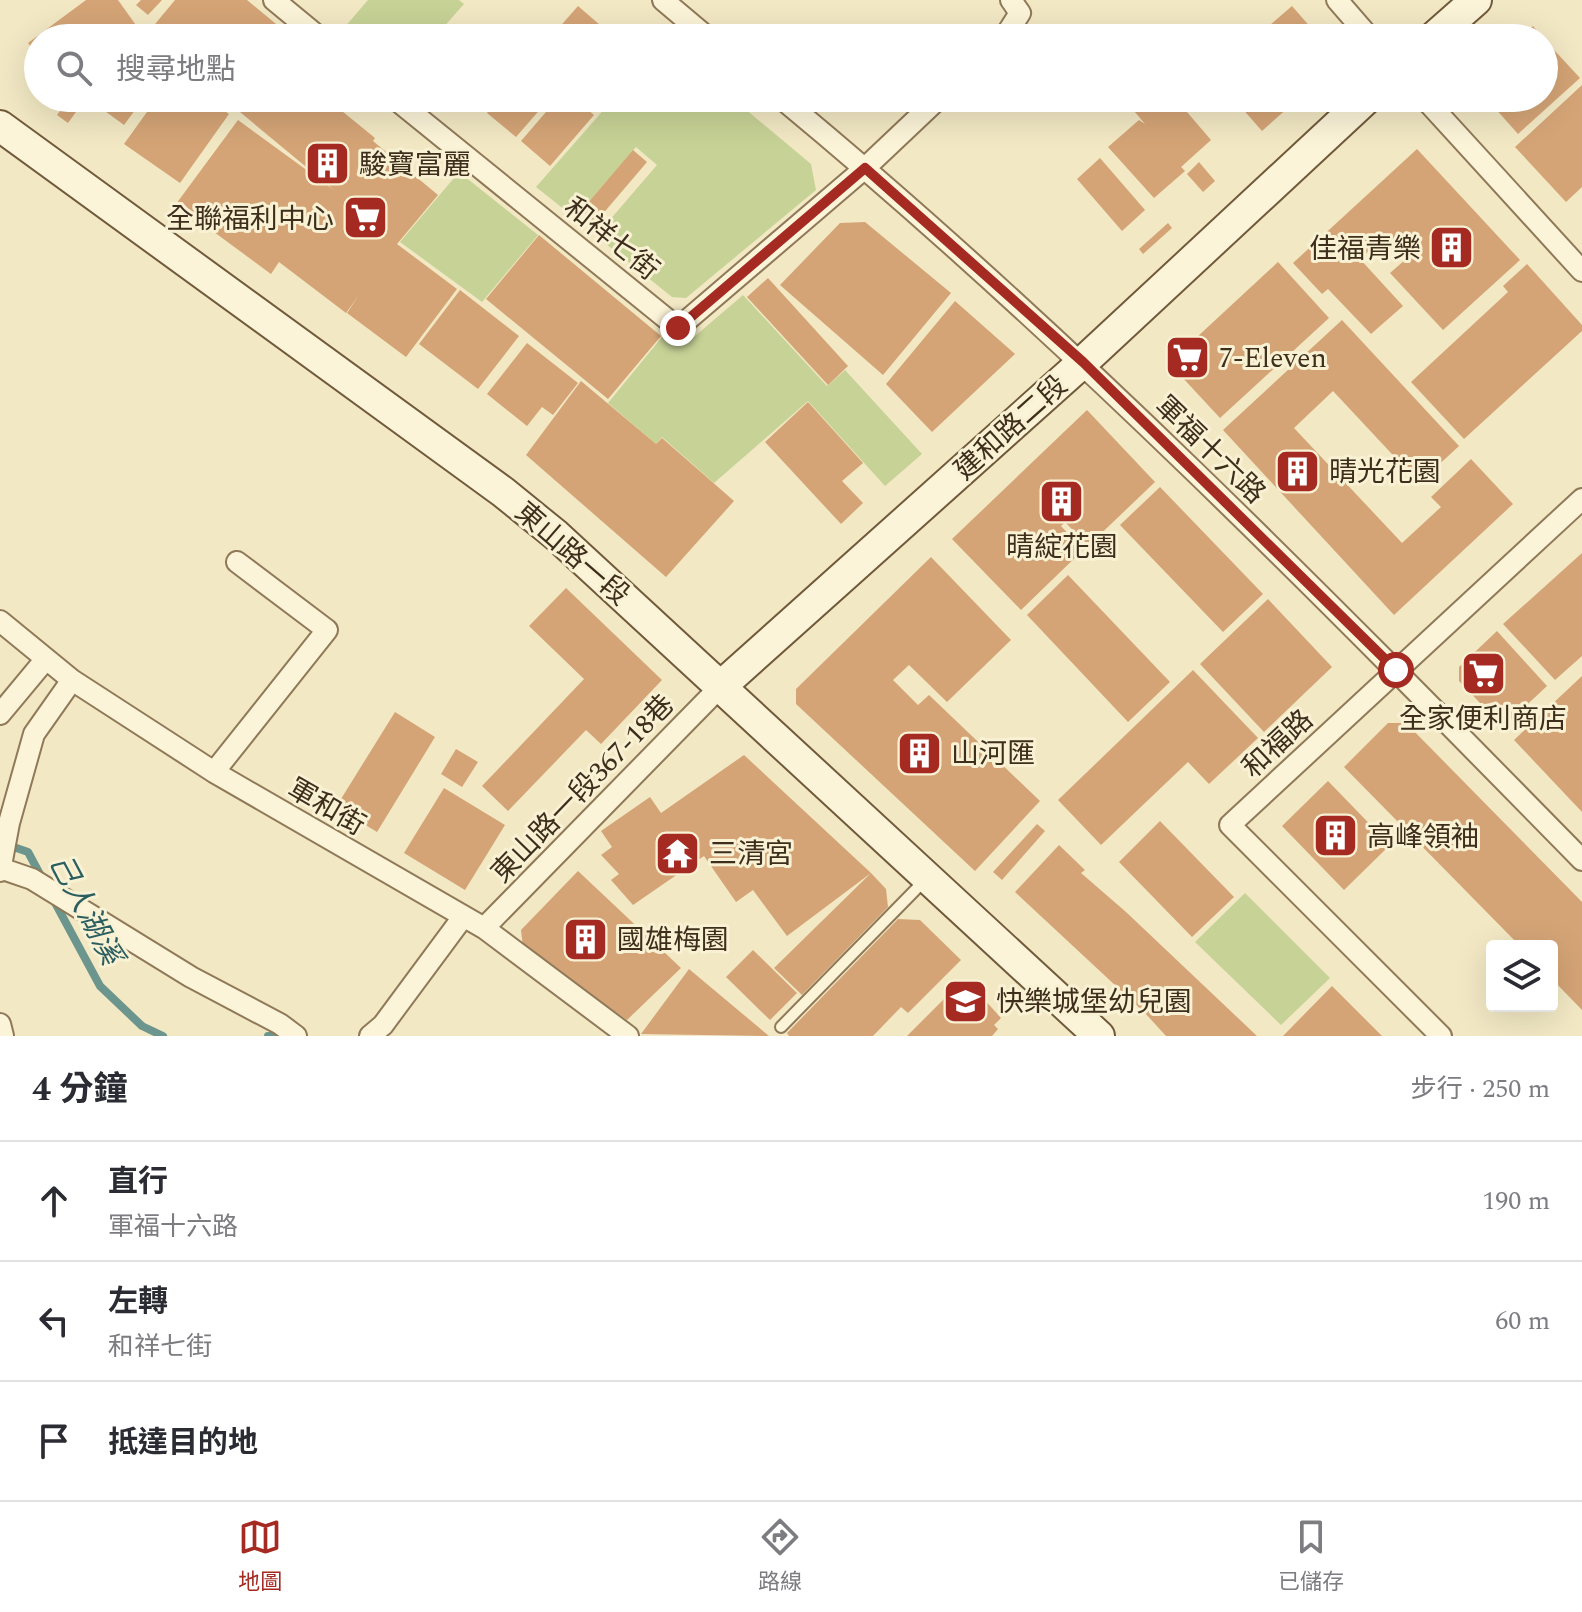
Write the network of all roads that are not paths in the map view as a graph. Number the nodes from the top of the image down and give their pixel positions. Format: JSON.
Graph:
{"nodes":[{"id":1,"x":274,"y":0,"type":"edge"},
{"id":2,"x":663,"y":0,"type":"edge"},
{"id":3,"x":1011,"y":0,"type":"edge"},
{"id":4,"x":1337,"y":0,"type":"edge"},
{"id":5,"x":1476,"y":0,"type":"edge"},
{"id":6,"x":303,"y":24,"type":"edge"},
{"id":7,"x":691,"y":24,"type":"edge"},
{"id":8,"x":1013,"y":24,"type":"edge"},
{"id":9,"x":1358,"y":24,"type":"edge"},
{"id":10,"x":1449,"y":24,"type":"edge"},
{"id":11,"x":411,"y":112,"type":"edge"},
{"id":12,"x":798,"y":112,"type":"edge"},
{"id":13,"x":924,"y":112,"type":"edge"},
{"id":14,"x":1352,"y":112,"type":"edge"},
{"id":15,"x":1437,"y":112,"type":"edge"},
{"id":16,"x":0,"y":126,"type":"edge"},
{"id":17,"x":865,"y":168,"type":"junction"},
{"id":18,"x":1582,"y":271,"type":"edge"},
{"id":19,"x":1083,"y":362,"type":"junction"},
{"id":20,"x":1582,"y":499,"type":"edge"},
{"id":21,"x":237,"y":562,"type":"dead end"},
{"id":22,"x":0,"y":621,"type":"edge"},
{"id":23,"x":45,"y":660,"type":"junction"},
{"id":24,"x":1396,"y":670,"type":"junction"},
{"id":25,"x":72,"y":680,"type":"junction"},
{"id":26,"x":720,"y":687,"type":"junction"},
{"id":27,"x":0,"y":714,"type":"edge"},
{"id":28,"x":214,"y":772,"type":"junction"},
{"id":29,"x":1582,"y":860,"type":"edge"},
{"id":30,"x":1,"y":865,"type":"edge"},
{"id":31,"x":927,"y":878,"type":"junction"},
{"id":32,"x":463,"y":917,"type":"junction"},
{"id":33,"x":484,"y":928,"type":"junction"},
{"id":34,"x":0,"y":1024,"type":"edge"},
{"id":35,"x":781,"y":1027,"type":"dead end"},
{"id":36,"x":3,"y":1036,"type":"edge"},
{"id":37,"x":296,"y":1036,"type":"edge"},
{"id":38,"x":370,"y":1036,"type":"edge"},
{"id":39,"x":628,"y":1036,"type":"edge"},
{"id":40,"x":1099,"y":1036,"type":"edge"},
{"id":41,"x":1441,"y":1036,"type":"edge"}],
"edges":[{"from":1,"to":6,"type":"street"},
{"from":2,"to":7,"type":"street"},
{"from":3,"to":8,"type":"street"},
{"from":4,"to":9,"type":"street"},
{"from":5,"to":10,"type":"main road"},
{"from":11,"to":17,"type":"street","name":"和祥七街"},
{"from":12,"to":17,"type":"street","name":"軍福十六路"},
{"from":13,"to":17,"type":"street"},
{"from":14,"to":19,"type":"main road","name":"建和路二段"},
{"from":15,"to":18,"type":"street"},
{"from":16,"to":26,"type":"main road","name":"東山路一段"},
{"from":17,"to":19,"type":"street","name":"軍福十六路"},
{"from":19,"to":24,"type":"street","name":"軍福十六路"},
{"from":19,"to":26,"type":"main road","name":"建和路二段"},
{"from":20,"to":24,"type":"street","name":"和福路"},
{"from":21,"to":28,"type":"street"},
{"from":22,"to":23,"type":"street","name":"軍和街"},
{"from":23,"to":25,"type":"street","name":"軍和街"},
{"from":23,"to":27,"type":"street"},
{"from":24,"to":29,"type":"street","name":"軍福十六路"},
{"from":24,"to":41,"type":"street","name":"和福路"},
{"from":25,"to":28,"type":"street","name":"軍和街"},
{"from":25,"to":30,"type":"street"},
{"from":26,"to":31,"type":"main road","name":"東山路一段"},
{"from":26,"to":33,"type":"street","name":"東山路一段367-18巷"},
{"from":28,"to":32,"type":"street","name":"軍和街"},
{"from":30,"to":37,"type":"street"},
{"from":31,"to":35,"type":"lane"},
{"from":31,"to":40,"type":"main road","name":"東山路一段"},
{"from":32,"to":33,"type":"street","name":"軍和街"},
{"from":32,"to":38,"type":"street"},
{"from":33,"to":39,"type":"street","name":"軍和街"},
{"from":34,"to":36,"type":"street"}]}
